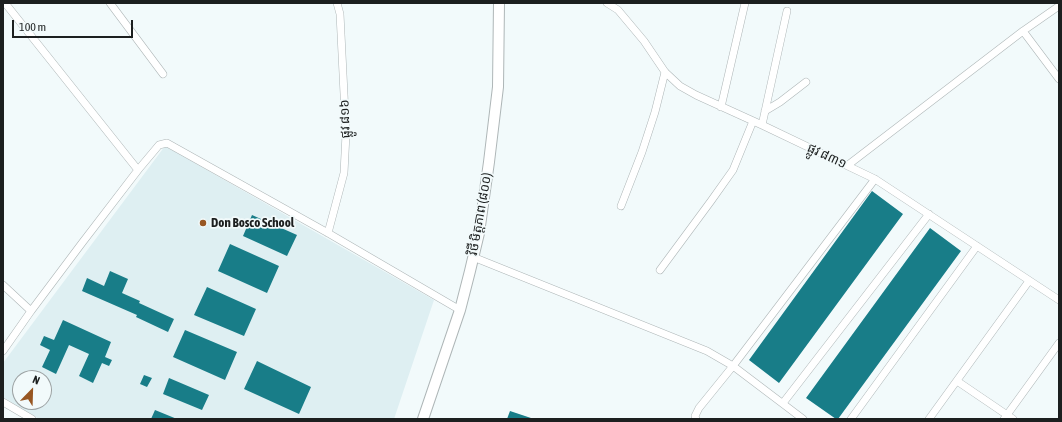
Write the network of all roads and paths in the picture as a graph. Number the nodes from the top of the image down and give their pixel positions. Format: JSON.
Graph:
{"nodes":[{"id":1,"x":5,"y":3,"type":"edge"},
{"id":2,"x":110,"y":3,"type":"edge"},
{"id":3,"x":337,"y":3,"type":"edge"},
{"id":4,"x":500,"y":3,"type":"edge"},
{"id":5,"x":607,"y":3,"type":"edge"},
{"id":6,"x":745,"y":3,"type":"edge"},
{"id":7,"x":1059,"y":6,"type":"edge"},
{"id":8,"x":787,"y":11,"type":"dead end"},
{"id":9,"x":1023,"y":31,"type":"junction"},
{"id":10,"x":665,"y":72,"type":"junction"},
{"id":11,"x":163,"y":74,"type":"dead end"},
{"id":12,"x":1059,"y":78,"type":"edge"},
{"id":13,"x":806,"y":82,"type":"dead end"},
{"id":14,"x":721,"y":107,"type":"junction"},
{"id":15,"x":764,"y":111,"type":"junction"},
{"id":16,"x":754,"y":121,"type":"junction"},
{"id":17,"x":762,"y":125,"type":"junction"},
{"id":18,"x":848,"y":165,"type":"junction"},
{"id":19,"x":138,"y":170,"type":"junction"},
{"id":20,"x":875,"y":179,"type":"junction"},
{"id":21,"x":621,"y":206,"type":"dead end"},
{"id":22,"x":929,"y":214,"type":"junction"},
{"id":23,"x":328,"y":233,"type":"junction"},
{"id":24,"x":977,"y":246,"type":"junction"},
{"id":25,"x":473,"y":257,"type":"junction"},
{"id":26,"x":660,"y":270,"type":"dead end"},
{"id":27,"x":1030,"y":281,"type":"junction"},
{"id":28,"x":3,"y":286,"type":"edge"},
{"id":29,"x":1059,"y":300,"type":"edge"},
{"id":30,"x":460,"y":310,"type":"junction"},
{"id":31,"x":31,"y":311,"type":"junction"},
{"id":32,"x":1059,"y":343,"type":"edge"},
{"id":33,"x":3,"y":351,"type":"edge"},
{"id":34,"x":733,"y":366,"type":"junction"},
{"id":35,"x":957,"y":381,"type":"junction"},
{"id":36,"x":3,"y":402,"type":"edge"},
{"id":37,"x":783,"y":403,"type":"junction"},
{"id":38,"x":1008,"y":418,"type":"edge"},
{"id":39,"x":32,"y":419,"type":"edge"},
{"id":40,"x":424,"y":419,"type":"edge"},
{"id":41,"x":696,"y":419,"type":"edge"},
{"id":42,"x":803,"y":419,"type":"edge"},
{"id":43,"x":851,"y":419,"type":"edge"},
{"id":44,"x":929,"y":419,"type":"edge"}],
"edges":[{"from":1,"to":19,"type":"street"},
{"from":2,"to":11,"type":"street"},
{"from":3,"to":23,"type":"street","name":"ផ្លូវ ៨១៦"},
{"from":4,"to":25,"type":"main road","name":"វិថី មិត្តភាព (៨០០)"},
{"from":5,"to":10,"type":"street","name":"ផ្លូវ ៨៣១"},
{"from":6,"to":14,"type":"street"},
{"from":7,"to":9,"type":"street"},
{"from":8,"to":15,"type":"street"},
{"from":9,"to":12,"type":"street"},
{"from":9,"to":18,"type":"street"},
{"from":10,"to":14,"type":"street","name":"ផ្លូវ ៨៣១"},
{"from":10,"to":21,"type":"street"},
{"from":13,"to":15,"type":"street"},
{"from":14,"to":16,"type":"street","name":"ផ្លូវ ៨៣១"},
{"from":15,"to":17,"type":"street"},
{"from":16,"to":17,"type":"street","name":"ផ្លូវ ៨៣១"},
{"from":16,"to":26,"type":"street"},
{"from":17,"to":18,"type":"street","name":"ផ្លូវ ៨៣១"},
{"from":18,"to":20,"type":"street","name":"ផ្លូវ ៨៣១"},
{"from":19,"to":23,"type":"street"},
{"from":19,"to":31,"type":"street"},
{"from":20,"to":22,"type":"street","name":"ផ្លូវ ៨៣១"},
{"from":20,"to":34,"type":"street"},
{"from":22,"to":24,"type":"street","name":"ផ្លូវ ៨៣១"},
{"from":22,"to":37,"type":"street"},
{"from":23,"to":30,"type":"street"},
{"from":24,"to":27,"type":"street","name":"ផ្លូវ ៨៣១"},
{"from":24,"to":43,"type":"street"},
{"from":25,"to":30,"type":"main road","name":"វិថី មិត្តភាព (៨០០)"},
{"from":25,"to":34,"type":"street"},
{"from":27,"to":29,"type":"street","name":"ផ្លូវ ៨៣១"},
{"from":27,"to":35,"type":"street"},
{"from":28,"to":31,"type":"street"},
{"from":30,"to":40,"type":"main road","name":"វិថី មិត្តភាព (៨០០)"},
{"from":31,"to":33,"type":"street"},
{"from":32,"to":38,"type":"street"},
{"from":34,"to":37,"type":"street"},
{"from":34,"to":41,"type":"street"},
{"from":35,"to":38,"type":"street"},
{"from":35,"to":44,"type":"street"},
{"from":36,"to":39,"type":"street"},
{"from":37,"to":42,"type":"street"}]}
